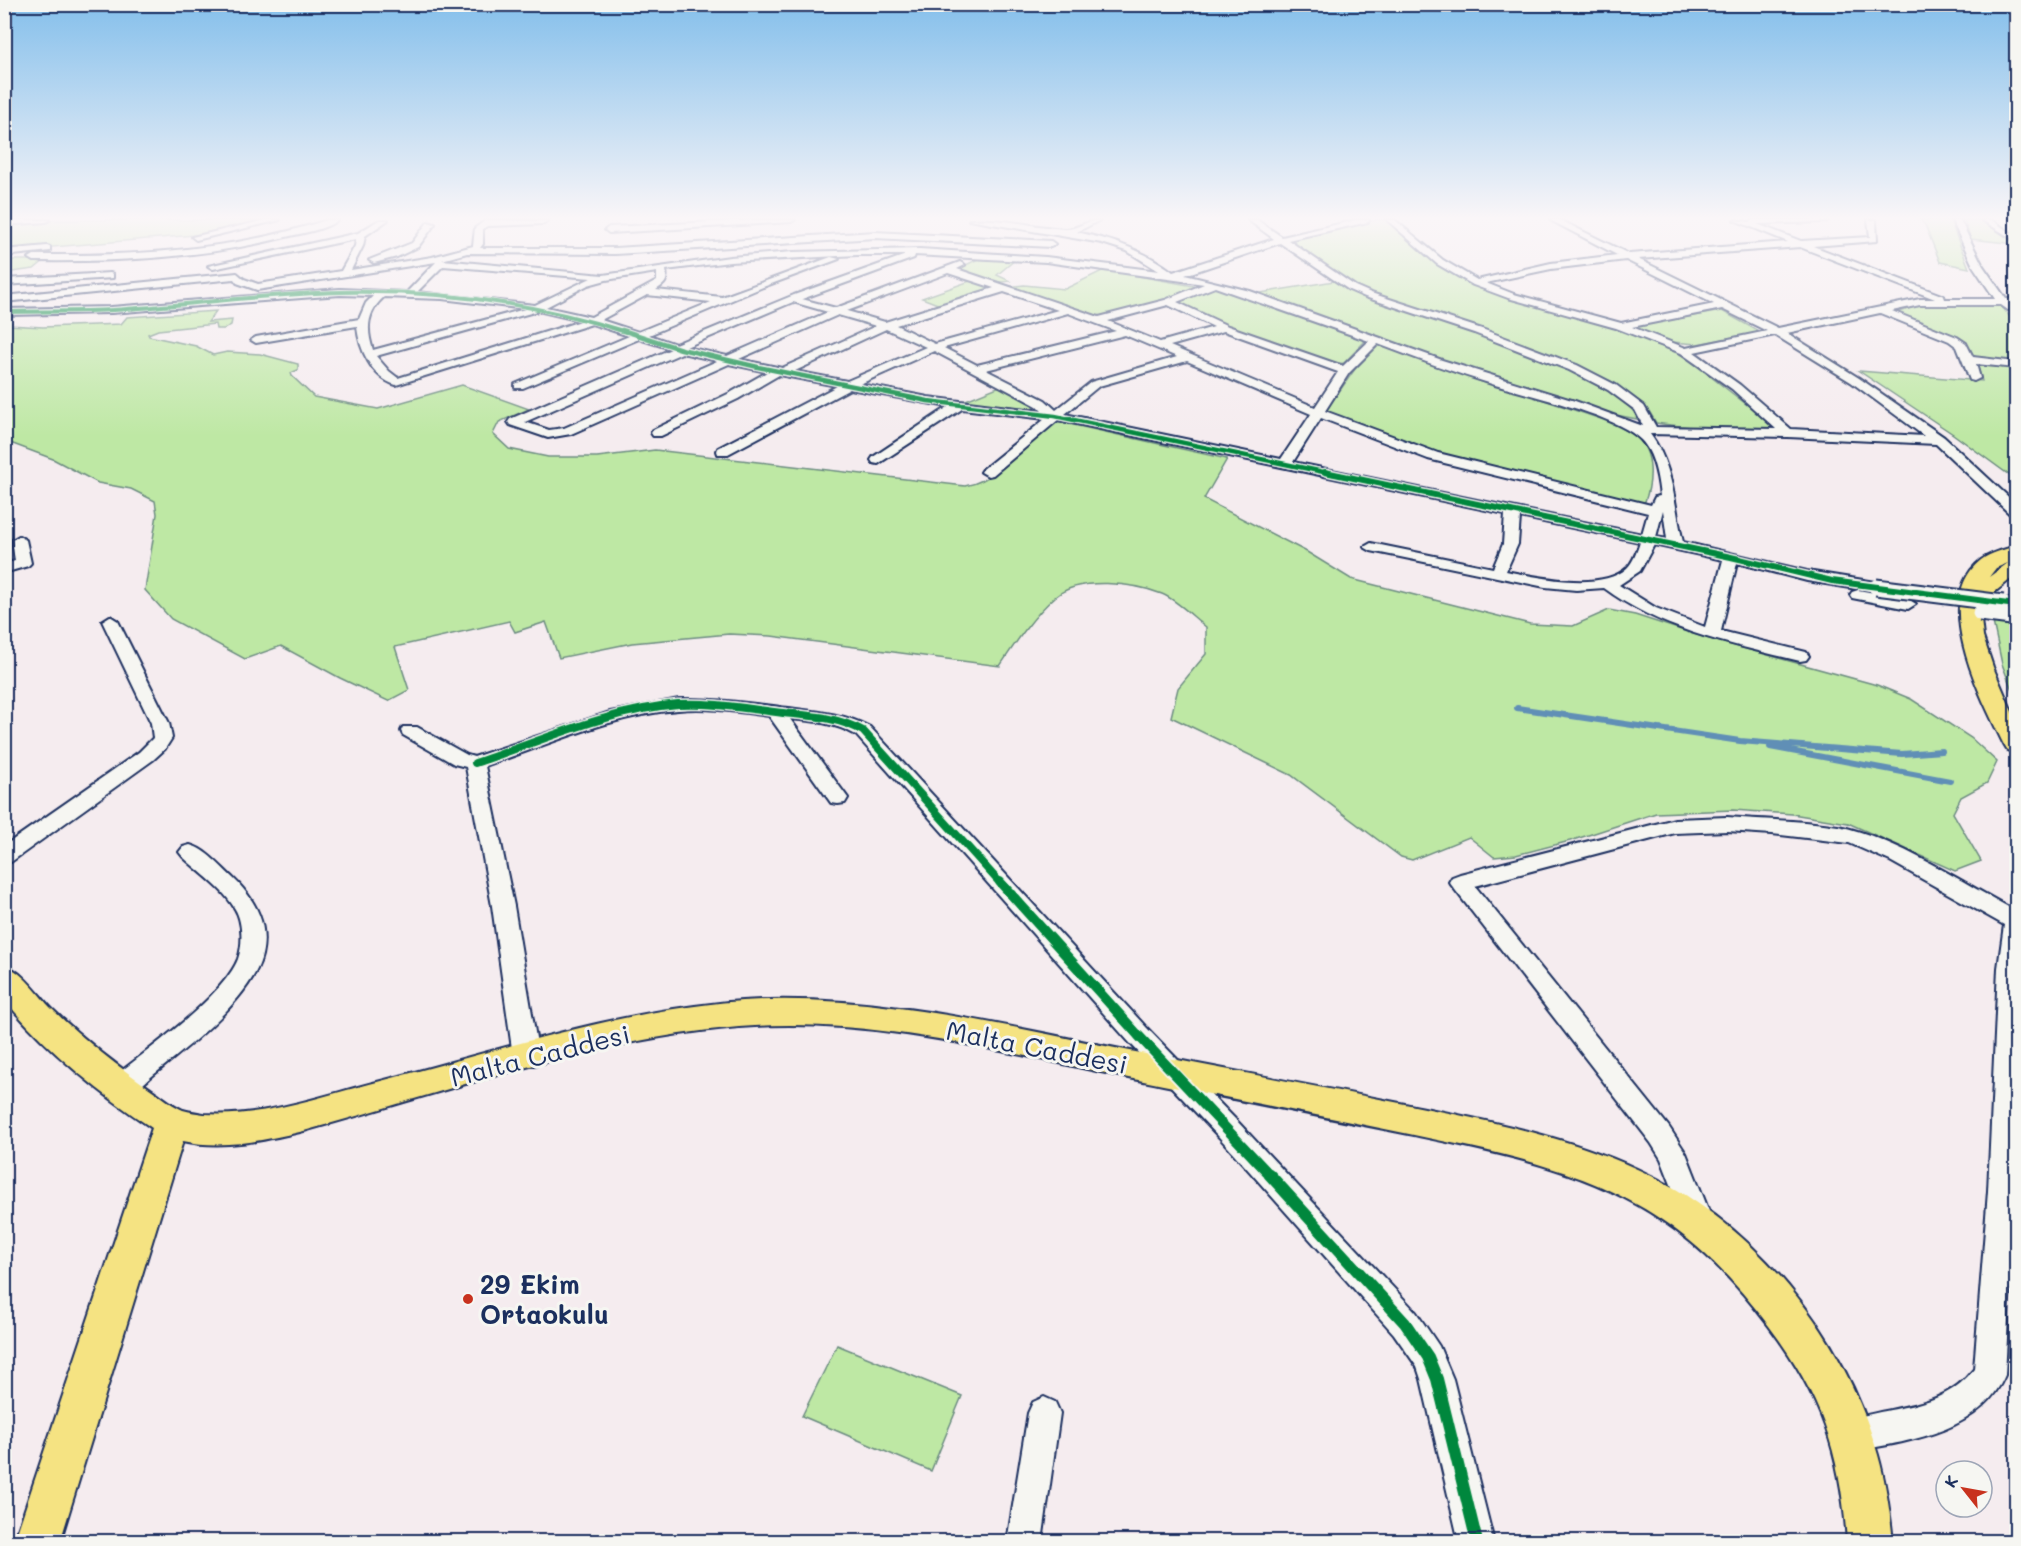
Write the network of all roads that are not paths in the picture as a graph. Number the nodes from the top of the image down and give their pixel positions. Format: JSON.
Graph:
{"nodes":[{"id":1,"x":32,"y":292,"type":"edge"},
{"id":2,"x":73,"y":292,"type":"edge"},
{"id":3,"x":255,"y":292,"type":"edge"},
{"id":4,"x":338,"y":292,"type":"edge"},
{"id":5,"x":346,"y":292,"type":"edge"},
{"id":6,"x":568,"y":292,"type":"edge"},
{"id":7,"x":647,"y":292,"type":"edge"},
{"id":8,"x":648,"y":292,"type":"edge"},
{"id":9,"x":737,"y":292,"type":"edge"},
{"id":10,"x":781,"y":292,"type":"edge"},
{"id":11,"x":811,"y":292,"type":"edge"},
{"id":12,"x":893,"y":292,"type":"edge"},
{"id":13,"x":899,"y":292,"type":"edge"},
{"id":14,"x":991,"y":292,"type":"edge"},
{"id":15,"x":1017,"y":292,"type":"edge"},
{"id":16,"x":1194,"y":292,"type":"edge"},
{"id":17,"x":1238,"y":292,"type":"edge"},
{"id":18,"x":1361,"y":292,"type":"edge"},
{"id":19,"x":1501,"y":292,"type":"edge"},
{"id":20,"x":1699,"y":292,"type":"edge"},
{"id":21,"x":1924,"y":292,"type":"edge"},
{"id":22,"x":1996,"y":292,"type":"edge"},
{"id":23,"x":382,"y":293,"type":"junction"},
{"id":24,"x":410,"y":294,"type":"joint"},
{"id":25,"x":252,"y":298,"type":"junction"},
{"id":26,"x":795,"y":298,"type":"junction"},
{"id":27,"x":4,"y":299,"type":"edge"},
{"id":28,"x":723,"y":300,"type":"junction"},
{"id":29,"x":1169,"y":302,"type":"junction"},
{"id":30,"x":1949,"y":302,"type":"junction"},
{"id":31,"x":2003,"y":302,"type":"junction"},
{"id":32,"x":2016,"y":303,"type":"edge"},
{"id":33,"x":1725,"y":306,"type":"junction"},
{"id":34,"x":942,"y":307,"type":"junction"},
{"id":35,"x":538,"y":308,"type":"junction"},
{"id":36,"x":1068,"y":310,"type":"junction"},
{"id":37,"x":839,"y":311,"type":"junction"},
{"id":38,"x":1883,"y":311,"type":"junction"},
{"id":39,"x":4,"y":312,"type":"edge"},
{"id":40,"x":2016,"y":316,"type":"edge"},
{"id":41,"x":1098,"y":320,"type":"junction"},
{"id":42,"x":362,"y":321,"type":"junction"},
{"id":43,"x":592,"y":321,"type":"junction"},
{"id":44,"x":887,"y":325,"type":"junction"},
{"id":45,"x":1620,"y":326,"type":"junction"},
{"id":46,"x":1224,"y":328,"type":"junction"},
{"id":47,"x":1775,"y":330,"type":"junction"},
{"id":48,"x":1125,"y":332,"type":"junction"},
{"id":49,"x":640,"y":336,"type":"junction"},
{"id":50,"x":256,"y":340,"type":"dead end"},
{"id":51,"x":1376,"y":340,"type":"junction"},
{"id":52,"x":1158,"y":346,"type":"junction"},
{"id":53,"x":935,"y":347,"type":"junction"},
{"id":54,"x":678,"y":348,"type":"junction"},
{"id":55,"x":1685,"y":351,"type":"junction"},
{"id":56,"x":370,"y":354,"type":"junction"},
{"id":57,"x":1186,"y":357,"type":"junction"},
{"id":58,"x":1969,"y":360,"type":"junction"},
{"id":59,"x":729,"y":361,"type":"junction"},
{"id":60,"x":2016,"y":365,"type":"edge"},
{"id":61,"x":976,"y":369,"type":"junction"},
{"id":62,"x":1345,"y":371,"type":"junction"},
{"id":63,"x":781,"y":372,"type":"junction"},
{"id":64,"x":1974,"y":378,"type":"dead end"},
{"id":65,"x":848,"y":385,"type":"junction"},
{"id":66,"x":519,"y":386,"type":"dead end"},
{"id":67,"x":959,"y":405,"type":"junction"},
{"id":68,"x":1319,"y":413,"type":"junction"},
{"id":69,"x":1055,"y":416,"type":"junction"},
{"id":70,"x":1644,"y":429,"type":"junction"},
{"id":71,"x":657,"y":433,"type":"dead end"},
{"id":72,"x":1788,"y":433,"type":"junction"},
{"id":73,"x":1939,"y":440,"type":"junction"},
{"id":74,"x":723,"y":451,"type":"dead end"},
{"id":75,"x":878,"y":460,"type":"dead end"},
{"id":76,"x":1284,"y":465,"type":"junction"},
{"id":77,"x":988,"y":472,"type":"dead end"},
{"id":78,"x":1665,"y":491,"type":"junction"},
{"id":79,"x":2016,"y":492,"type":"edge"},
{"id":80,"x":1654,"y":510,"type":"junction"},
{"id":81,"x":1512,"y":512,"type":"junction"},
{"id":82,"x":2016,"y":513,"type":"edge"},
{"id":83,"x":1670,"y":521,"type":"junction"},
{"id":84,"x":19,"y":540,"type":"dead end"},
{"id":85,"x":1647,"y":540,"type":"junction"},
{"id":86,"x":1676,"y":546,"type":"junction"},
{"id":87,"x":1371,"y":547,"type":"dead end"},
{"id":88,"x":2013,"y":555,"type":"edge"},
{"id":89,"x":1731,"y":557,"type":"junction"},
{"id":90,"x":4,"y":569,"type":"edge"},
{"id":91,"x":1497,"y":573,"type":"junction"},
{"id":92,"x":1607,"y":583,"type":"junction"},
{"id":93,"x":2012,"y":611,"type":"edge"},
{"id":94,"x":110,"y":621,"type":"dead end"},
{"id":95,"x":1712,"y":633,"type":"junction"},
{"id":96,"x":1800,"y":656,"type":"dead end"},
{"id":97,"x":775,"y":712,"type":"junction"},
{"id":98,"x":410,"y":731,"type":"dead end"},
{"id":99,"x":2016,"y":746,"type":"edge"},
{"id":100,"x":475,"y":763,"type":"junction"},
{"id":101,"x":838,"y":798,"type":"dead end"},
{"id":102,"x":190,"y":852,"type":"dead end"},
{"id":103,"x":4,"y":857,"type":"edge"},
{"id":104,"x":2016,"y":922,"type":"edge"},
{"id":105,"x":4,"y":977,"type":"edge"},
{"id":106,"x":526,"y":1056,"type":"junction"},
{"id":107,"x":1176,"y":1074,"type":"junction"},
{"id":108,"x":120,"y":1087,"type":"junction"},
{"id":109,"x":171,"y":1121,"type":"junction"},
{"id":110,"x":1700,"y":1224,"type":"junction"},
{"id":111,"x":1044,"y":1413,"type":"dead end"},
{"id":112,"x":1853,"y":1435,"type":"junction"},
{"id":113,"x":37,"y":1542,"type":"edge"},
{"id":114,"x":1024,"y":1542,"type":"edge"},
{"id":115,"x":1477,"y":1542,"type":"edge"},
{"id":116,"x":1870,"y":1542,"type":"edge"}],
"edges":[{"from":1,"to":27,"type":"street"},
{"from":2,"to":27,"type":"street"},
{"from":3,"to":25,"type":"street"},
{"from":4,"to":25,"type":"street"},
{"from":5,"to":23,"type":"street"},
{"from":6,"to":35,"type":"street"},
{"from":7,"to":43,"type":"street"},
{"from":8,"to":28,"type":"street"},
{"from":9,"to":28,"type":"street"},
{"from":10,"to":26,"type":"street"},
{"from":11,"to":26,"type":"street"},
{"from":12,"to":37,"type":"street"},
{"from":13,"to":34,"type":"street"},
{"from":14,"to":34,"type":"street"},
{"from":15,"to":36,"type":"street"},
{"from":16,"to":29,"type":"street"},
{"from":17,"to":51,"type":"street"},
{"from":18,"to":70,"type":"street"},
{"from":19,"to":45,"type":"street"},
{"from":20,"to":33,"type":"street"},
{"from":21,"to":30,"type":"street"},
{"from":22,"to":31,"type":"street"},
{"from":23,"to":24,"type":"street"},
{"from":23,"to":42,"type":"street"},
{"from":24,"to":35,"type":"street"},
{"from":25,"to":39,"type":"street"},
{"from":26,"to":37,"type":"street"},
{"from":26,"to":54,"type":"street"},
{"from":28,"to":49,"type":"street"},
{"from":29,"to":41,"type":"street"},
{"from":29,"to":46,"type":"street"},
{"from":30,"to":31,"type":"street"},
{"from":30,"to":38,"type":"street"},
{"from":31,"to":32,"type":"street"},
{"from":31,"to":40,"type":"street"},
{"from":33,"to":45,"type":"street"},
{"from":33,"to":47,"type":"street"},
{"from":34,"to":44,"type":"street"},
{"from":35,"to":43,"type":"street"},
{"from":35,"to":56,"type":"street"},
{"from":36,"to":41,"type":"street"},
{"from":36,"to":53,"type":"street"},
{"from":37,"to":44,"type":"street"},
{"from":37,"to":59,"type":"street"},
{"from":38,"to":47,"type":"street"},
{"from":38,"to":58,"type":"street"},
{"from":41,"to":48,"type":"street"},
{"from":42,"to":50,"type":"street"},
{"from":42,"to":56,"type":"street"},
{"from":43,"to":49,"type":"street"},
{"from":43,"to":56,"type":"street"},
{"from":44,"to":53,"type":"street"},
{"from":44,"to":63,"type":"street"},
{"from":45,"to":55,"type":"street"},
{"from":46,"to":52,"type":"street"},
{"from":46,"to":62,"type":"street"},
{"from":47,"to":55,"type":"street"},
{"from":47,"to":73,"type":"street"},
{"from":48,"to":52,"type":"street"},
{"from":48,"to":61,"type":"street"},
{"from":49,"to":54,"type":"street"},
{"from":49,"to":66,"type":"street"},
{"from":51,"to":62,"type":"street"},
{"from":51,"to":70,"type":"street"},
{"from":52,"to":57,"type":"street"},
{"from":53,"to":61,"type":"street"},
{"from":53,"to":65,"type":"street"},
{"from":54,"to":59,"type":"street"},
{"from":54,"to":59,"type":"street"},
{"from":55,"to":72,"type":"street"},
{"from":57,"to":68,"type":"street"},
{"from":57,"to":69,"type":"street"},
{"from":58,"to":60,"type":"street"},
{"from":58,"to":64,"type":"street"},
{"from":59,"to":63,"type":"street"},
{"from":61,"to":69,"type":"street"},
{"from":62,"to":68,"type":"street"},
{"from":63,"to":65,"type":"street"},
{"from":63,"to":71,"type":"street"},
{"from":65,"to":67,"type":"street"},
{"from":65,"to":74,"type":"street"},
{"from":67,"to":69,"type":"street"},
{"from":67,"to":75,"type":"street"},
{"from":68,"to":76,"type":"street"},
{"from":68,"to":80,"type":"street"},
{"from":69,"to":76,"type":"street"},
{"from":69,"to":77,"type":"street"},
{"from":70,"to":72,"type":"street"},
{"from":70,"to":78,"type":"street"},
{"from":72,"to":73,"type":"street"},
{"from":73,"to":79,"type":"street"},
{"from":73,"to":82,"type":"street"},
{"from":76,"to":81,"type":"street"},
{"from":78,"to":80,"type":"street"},
{"from":78,"to":83,"type":"street"},
{"from":80,"to":85,"type":"street"},
{"from":81,"to":85,"type":"street"},
{"from":81,"to":91,"type":"street"},
{"from":83,"to":86,"type":"street"},
{"from":83,"to":89,"type":"street"},
{"from":84,"to":90,"type":"street"},
{"from":85,"to":86,"type":"street"},
{"from":85,"to":92,"type":"street"},
{"from":86,"to":89,"type":"street"},
{"from":87,"to":91,"type":"street"},
{"from":88,"to":99,"type":"main road"},
{"from":89,"to":93,"type":"street","bridge":true},
{"from":89,"to":93,"type":"street","bridge":true},
{"from":89,"to":95,"type":"street"},
{"from":91,"to":92,"type":"street"},
{"from":92,"to":95,"type":"street"},
{"from":94,"to":103,"type":"street"},
{"from":95,"to":96,"type":"street"},
{"from":97,"to":100,"type":"street"},
{"from":97,"to":101,"type":"street"},
{"from":97,"to":107,"type":"street"},
{"from":98,"to":100,"type":"street"},
{"from":100,"to":106,"type":"street"},
{"from":102,"to":108,"type":"street"},
{"from":104,"to":110,"type":"street"},
{"from":104,"to":112,"type":"street"},
{"from":105,"to":108,"type":"main road"},
{"from":106,"to":107,"type":"main road","name":"Malta Caddesi"},
{"from":106,"to":109,"type":"main road","name":"Malta Caddesi"},
{"from":107,"to":110,"type":"main road","name":"Malta Caddesi"},
{"from":107,"to":115,"type":"street"},
{"from":108,"to":109,"type":"main road"},
{"from":109,"to":113,"type":"main road"},
{"from":110,"to":112,"type":"main road","name":"Malta Caddesi"},
{"from":111,"to":114,"type":"street"},
{"from":112,"to":116,"type":"main road","name":"Malta Caddesi"}]}
